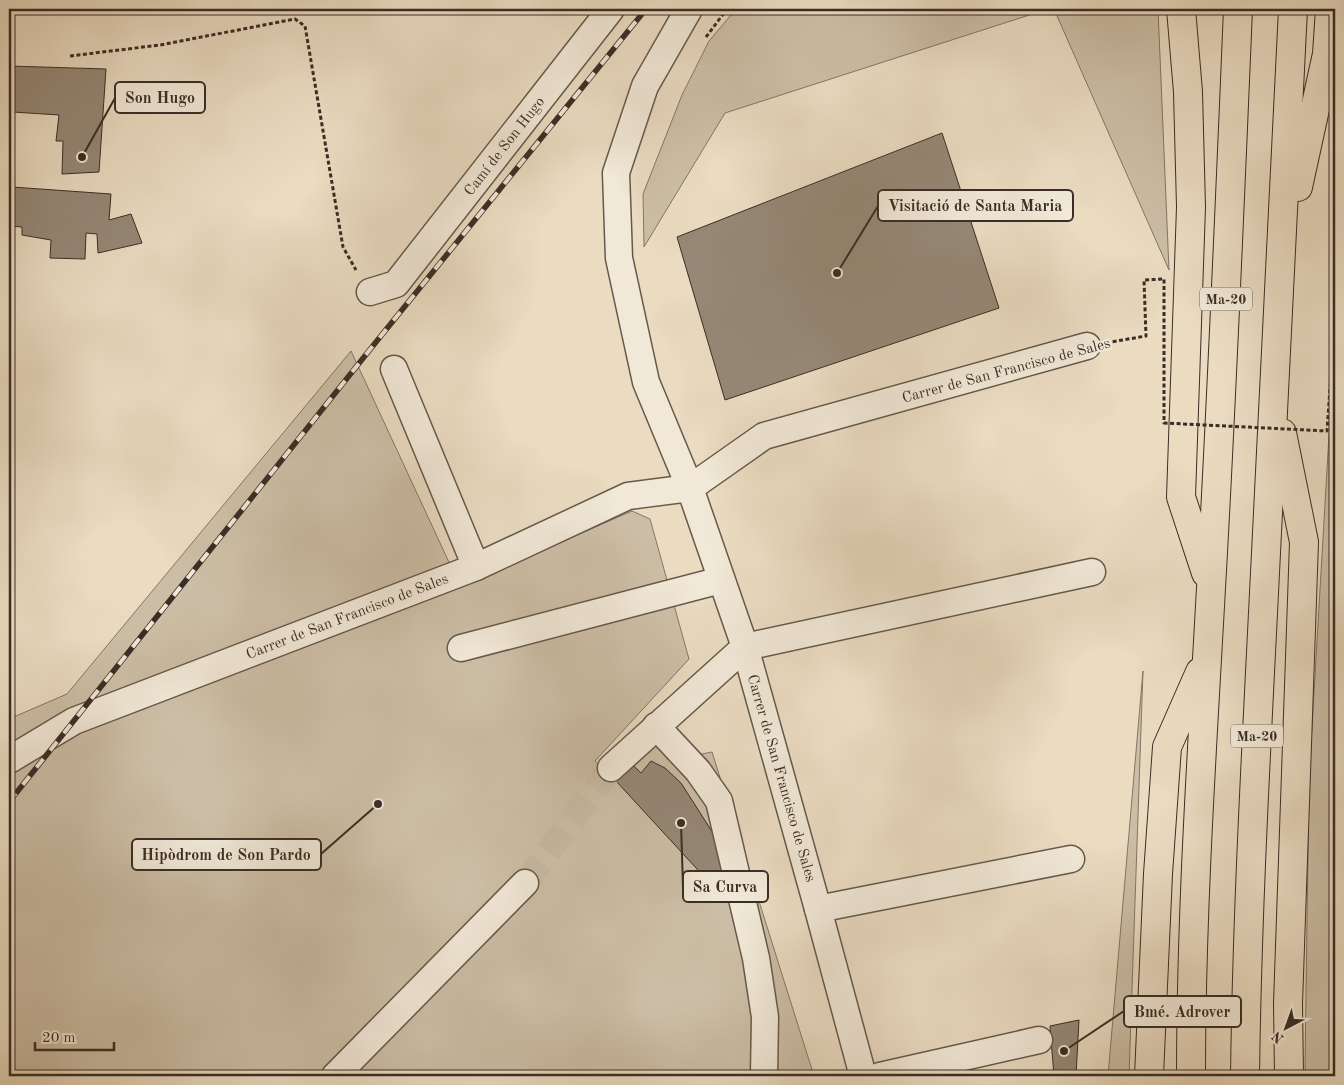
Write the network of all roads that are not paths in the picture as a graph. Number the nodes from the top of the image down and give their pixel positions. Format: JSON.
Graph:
{"nodes":[{"id":1,"x":611,"y":9,"type":"edge"},
{"id":2,"x":689,"y":9,"type":"edge"},
{"id":3,"x":1181,"y":9,"type":"edge"},
{"id":4,"x":1238,"y":9,"type":"edge"},
{"id":5,"x":1293,"y":9,"type":"edge"},
{"id":6,"x":1330,"y":9,"type":"edge"},
{"id":7,"x":1281,"y":262,"type":"junction"},
{"id":8,"x":370,"y":292,"type":"road end"},
{"id":9,"x":1087,"y":346,"type":"road end"},
{"id":10,"x":394,"y":369,"type":"dead end"},
{"id":11,"x":1275,"y":395,"type":"junction"},
{"id":12,"x":690,"y":488,"type":"junction"},
{"id":13,"x":476,"y":567,"type":"junction"},
{"id":14,"x":1092,"y":572,"type":"dead end"},
{"id":15,"x":721,"y":580,"type":"junction"},
{"id":16,"x":1211,"y":588,"type":"junction"},
{"id":17,"x":745,"y":647,"type":"junction"},
{"id":18,"x":461,"y":648,"type":"dead end"},
{"id":19,"x":1207,"y":655,"type":"junction"},
{"id":20,"x":656,"y":726,"type":"junction"},
{"id":21,"x":9,"y":760,"type":"edge"},
{"id":22,"x":611,"y":768,"type":"tunnel mouth"},
{"id":23,"x":1072,"y":859,"type":"dead end"},
{"id":24,"x":525,"y":883,"type":"tunnel mouth"},
{"id":25,"x":818,"y":909,"type":"junction"},
{"id":26,"x":1039,"y":1040,"type":"dead end"},
{"id":27,"x":335,"y":1076,"type":"edge"},
{"id":28,"x":764,"y":1076,"type":"edge"},
{"id":29,"x":863,"y":1076,"type":"edge"},
{"id":30,"x":880,"y":1076,"type":"edge"},
{"id":31,"x":1149,"y":1076,"type":"edge"},
{"id":32,"x":1191,"y":1076,"type":"edge"},
{"id":33,"x":1245,"y":1076,"type":"edge"},
{"id":34,"x":1289,"y":1076,"type":"edge"}],
"edges":[{"from":1,"to":8,"type":"street","name":"Camí de Son Hugo"},
{"from":2,"to":12,"type":"street"},
{"from":3,"to":16,"type":"highway"},
{"from":4,"to":16,"type":"highway","number":"Ma-20"},
{"from":5,"to":7,"type":"highway","number":"Ma-20"},
{"from":6,"to":7,"type":"highway"},
{"from":7,"to":11,"type":"highway","number":"Ma-20"},
{"from":9,"to":12,"type":"street","name":"Carrer de San Francisco de Sales"},
{"from":10,"to":13,"type":"street"},
{"from":11,"to":33,"type":"highway","number":"Ma-20"},
{"from":11,"to":34,"type":"highway"},
{"from":12,"to":13,"type":"street","name":"Carrer de San Francisco de Sales"},
{"from":12,"to":15,"type":"street","name":"Carrer de San Francisco de Sales"},
{"from":13,"to":21,"type":"street","name":"Carrer de San Francisco de Sales"},
{"from":14,"to":17,"type":"street"},
{"from":15,"to":17,"type":"street","name":"Carrer de San Francisco de Sales"},
{"from":15,"to":18,"type":"street"},
{"from":16,"to":19,"type":"highway","number":"Ma-20"},
{"from":17,"to":20,"type":"street"},
{"from":17,"to":25,"type":"street","name":"Carrer de San Francisco de Sales"},
{"from":19,"to":31,"type":"highway"},
{"from":19,"to":32,"type":"highway","number":"Ma-20"},
{"from":20,"to":22,"type":"street"},
{"from":20,"to":28,"type":"street"},
{"from":23,"to":25,"type":"street"},
{"from":24,"to":27,"type":"street"},
{"from":25,"to":29,"type":"street","name":"Carrer de San Francisco de Sales"},
{"from":26,"to":30,"type":"street"}]}
